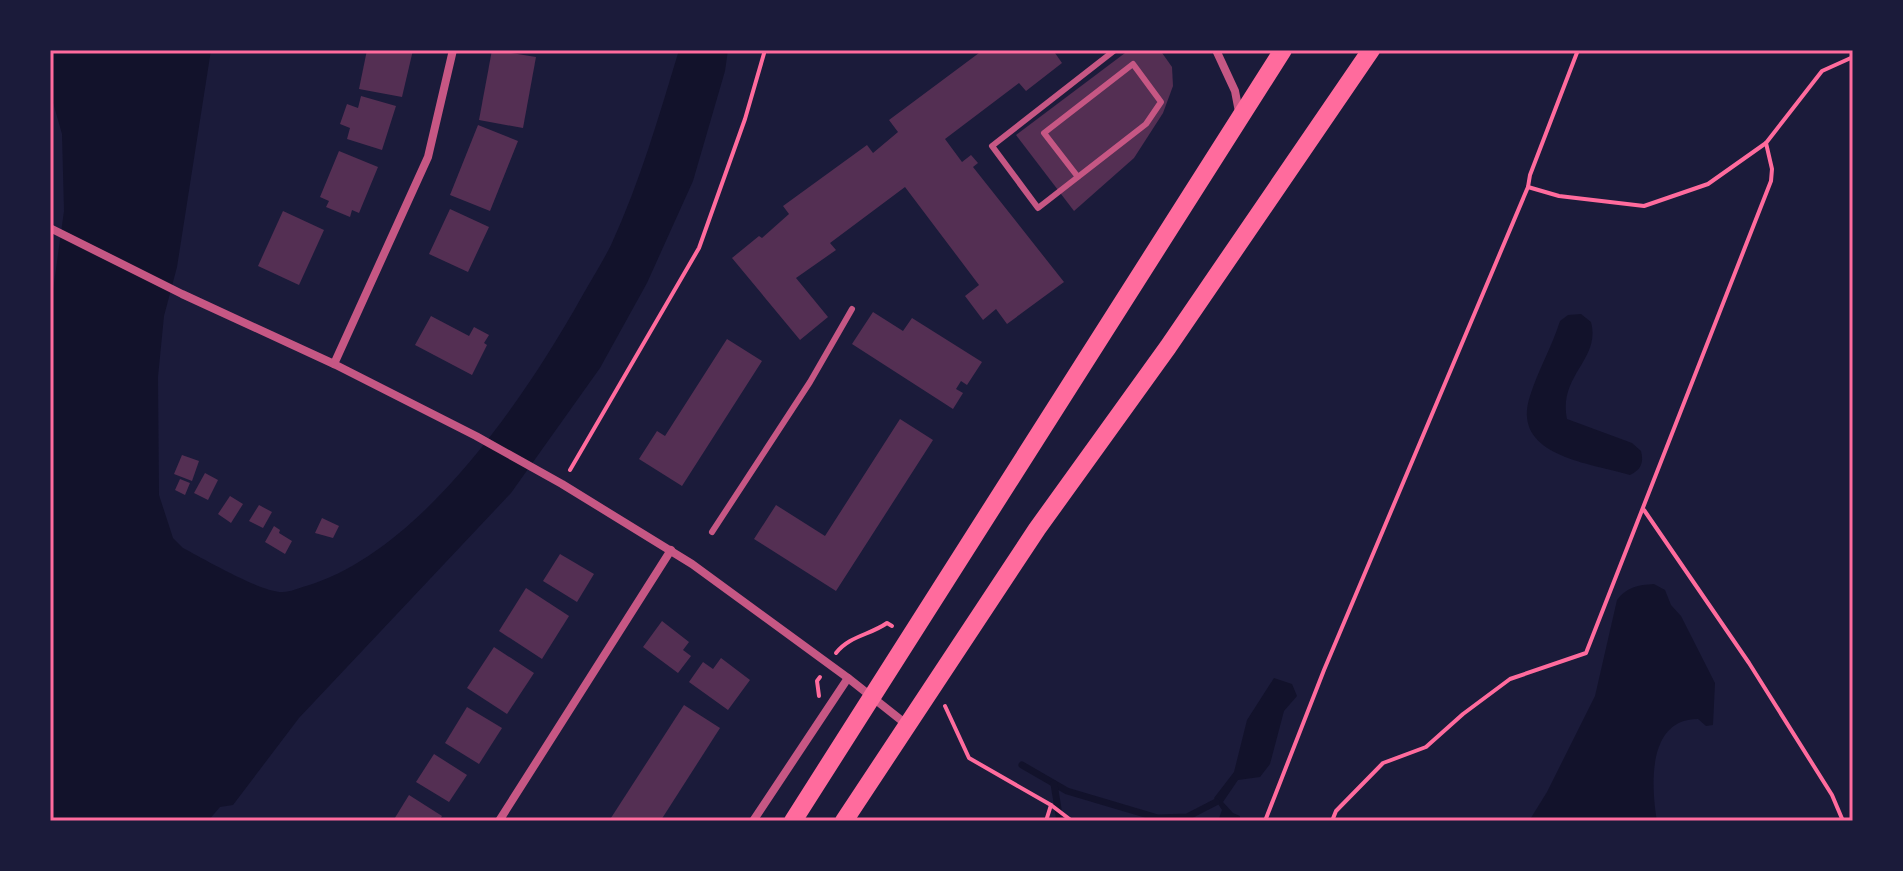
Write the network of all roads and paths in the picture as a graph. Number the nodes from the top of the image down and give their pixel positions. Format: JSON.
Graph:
{"nodes":[{"id":1,"x":453,"y":50,"type":"edge"},
{"id":2,"x":765,"y":50,"type":"edge"},
{"id":3,"x":1115,"y":50,"type":"edge"},
{"id":4,"x":1216,"y":50,"type":"edge"},
{"id":5,"x":1283,"y":50,"type":"edge"},
{"id":6,"x":1371,"y":50,"type":"edge"},
{"id":7,"x":1578,"y":50,"type":"edge"},
{"id":8,"x":1853,"y":57,"type":"edge"},
{"id":9,"x":1241,"y":120,"type":"junction"},
{"id":10,"x":1766,"y":143,"type":"junction"},
{"id":11,"x":1078,"y":177,"type":"junction"},
{"id":12,"x":1528,"y":187,"type":"junction"},
{"id":13,"x":50,"y":228,"type":"edge"},
{"id":14,"x":852,"y":309,"type":"dead end"},
{"id":15,"x":334,"y":364,"type":"junction"},
{"id":16,"x":562,"y":484,"type":"junction"},
{"id":17,"x":1643,"y":509,"type":"junction"},
{"id":18,"x":712,"y":532,"type":"dead end"},
{"id":19,"x":671,"y":550,"type":"junction"},
{"id":20,"x":911,"y":637,"type":"junction"},
{"id":21,"x":839,"y":648,"type":"dead end"},
{"id":22,"x":848,"y":678,"type":"junction"},
{"id":23,"x":872,"y":697,"type":"junction"},
{"id":24,"x":944,"y":704,"type":"dead end"},
{"id":25,"x":906,"y":724,"type":"junction"},
{"id":26,"x":1051,"y":805,"type":"junction"},
{"id":27,"x":1070,"y":820,"type":"edge"},
{"id":28,"x":499,"y":821,"type":"edge"},
{"id":29,"x":753,"y":821,"type":"edge"},
{"id":30,"x":793,"y":821,"type":"edge"},
{"id":31,"x":844,"y":821,"type":"edge"},
{"id":32,"x":1046,"y":821,"type":"edge"},
{"id":33,"x":1265,"y":821,"type":"edge"},
{"id":34,"x":1332,"y":821,"type":"edge"},
{"id":35,"x":1843,"y":821,"type":"edge"}],
"edges":[{"from":1,"to":15,"type":"street"},
{"from":2,"to":16,"type":"path"},
{"from":3,"to":11,"type":"lane"},
{"from":4,"to":9,"type":"street"},
{"from":5,"to":9,"type":"main road"},
{"from":6,"to":25,"type":"main road"},
{"from":7,"to":12,"type":"path"},
{"from":8,"to":10,"type":"path"},
{"from":9,"to":20,"type":"main road"},
{"from":10,"to":12,"type":"path"},
{"from":10,"to":17,"type":"path"},
{"from":11,"to":11,"type":"lane"},
{"from":12,"to":33,"type":"path"},
{"from":13,"to":15,"type":"street"},
{"from":14,"to":18,"type":"lane"},
{"from":15,"to":16,"type":"street"},
{"from":16,"to":19,"type":"street"},
{"from":17,"to":34,"type":"path"},
{"from":17,"to":35,"type":"path"},
{"from":19,"to":22,"type":"street"},
{"from":19,"to":28,"type":"street"},
{"from":20,"to":21,"type":"path"},
{"from":20,"to":23,"type":"main road"},
{"from":22,"to":23,"type":"street"},
{"from":22,"to":29,"type":"street"},
{"from":23,"to":25,"type":"street"},
{"from":23,"to":30,"type":"main road"},
{"from":24,"to":26,"type":"path"},
{"from":25,"to":31,"type":"main road"},
{"from":26,"to":27,"type":"path"},
{"from":26,"to":32,"type":"path"}]}
